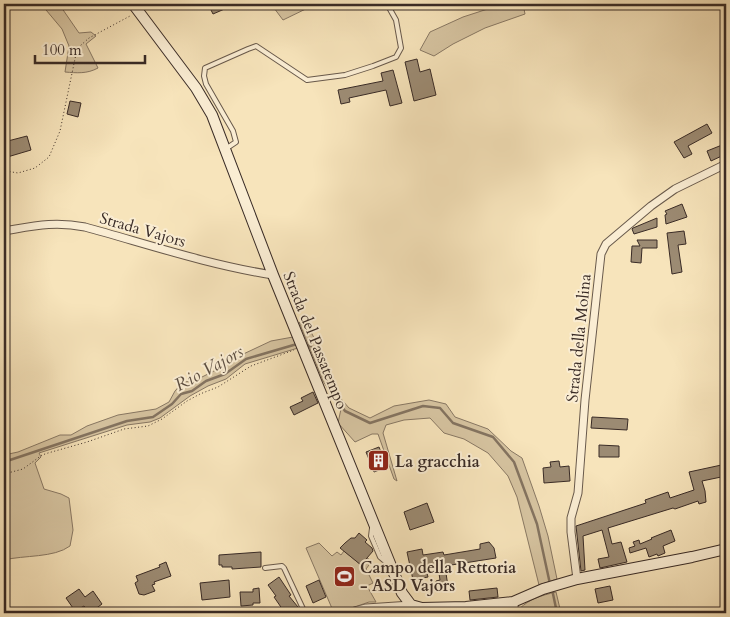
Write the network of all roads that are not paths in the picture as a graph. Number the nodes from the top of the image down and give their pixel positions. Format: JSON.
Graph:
{"nodes":[{"id":1,"x":387,"y":4,"type":"edge"},
{"id":2,"x":136,"y":7,"type":"edge"},
{"id":3,"x":225,"y":149,"type":"junction"},
{"id":4,"x":726,"y":164,"type":"edge"},
{"id":5,"x":4,"y":231,"type":"edge"},
{"id":6,"x":273,"y":275,"type":"junction"},
{"id":7,"x":726,"y":549,"type":"edge"},
{"id":8,"x":265,"y":568,"type":"dead end"},
{"id":9,"x":577,"y":579,"type":"junction"},
{"id":10,"x":513,"y":602,"type":"junction"},
{"id":11,"x":411,"y":605,"type":"junction"},
{"id":12,"x":305,"y":613,"type":"edge"},
{"id":13,"x":347,"y":613,"type":"edge"},
{"id":14,"x":512,"y":613,"type":"edge"}],
"edges":[{"from":1,"to":3,"type":"lane"},
{"from":2,"to":3,"type":"street","name":"Strada del Passatempo"},
{"from":3,"to":6,"type":"street","name":"Strada del Passatempo"},
{"from":4,"to":9,"type":"street","name":"Strada della Molina"},
{"from":5,"to":6,"type":"street","name":"Strada Vajors"},
{"from":6,"to":11,"type":"street","name":"Strada del Passatempo"},
{"from":7,"to":9,"type":"street"},
{"from":8,"to":12,"type":"lane"},
{"from":9,"to":10,"type":"street"},
{"from":10,"to":11,"type":"street"},
{"from":10,"to":14,"type":"street"},
{"from":11,"to":13,"type":"street"}]}
